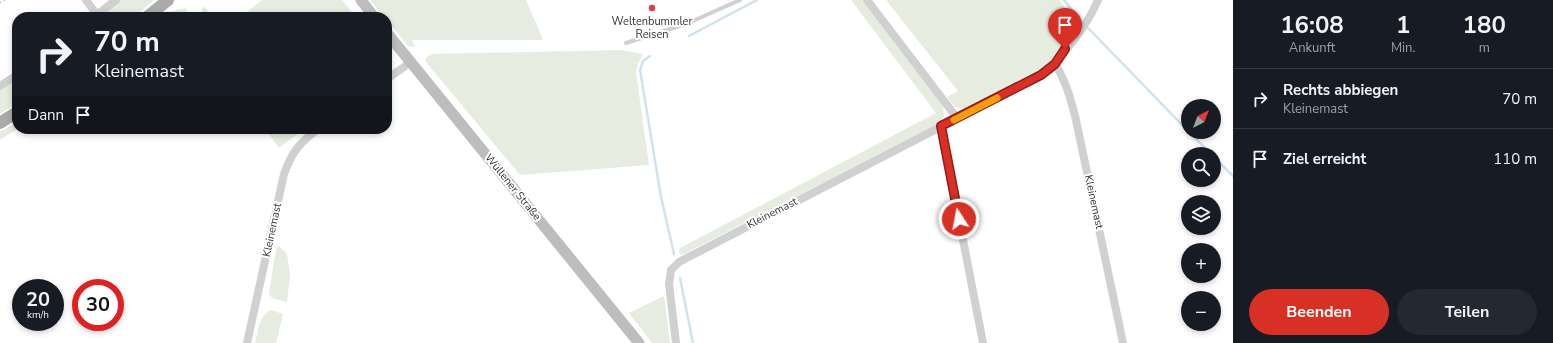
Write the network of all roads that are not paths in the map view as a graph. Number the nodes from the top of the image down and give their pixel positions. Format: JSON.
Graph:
{"nodes":[{"id":1,"x":86,"y":0,"type":"edge"},
{"id":2,"x":116,"y":0,"type":"edge"},
{"id":3,"x":168,"y":0,"type":"edge"},
{"id":4,"x":361,"y":0,"type":"edge"},
{"id":5,"x":740,"y":0,"type":"edge"},
{"id":6,"x":867,"y":0,"type":"edge"},
{"id":7,"x":1098,"y":0,"type":"edge"},
{"id":8,"x":94,"y":12,"type":"edge"},
{"id":9,"x":101,"y":12,"type":"edge"},
{"id":10,"x":153,"y":12,"type":"edge"},
{"id":11,"x":370,"y":12,"type":"edge"},
{"id":12,"x":392,"y":39,"type":"edge"},
{"id":13,"x":626,"y":44,"type":"dead end"},
{"id":14,"x":411,"y":62,"type":"junction"},
{"id":15,"x":1055,"y":64,"type":"junction"},
{"id":16,"x":392,"y":75,"type":"edge"},
{"id":17,"x":12,"y":78,"type":"edge"},
{"id":18,"x":0,"y":86,"type":"edge"},
{"id":19,"x":12,"y":115,"type":"edge"},
{"id":20,"x":957,"y":118,"type":"junction"},
{"id":21,"x":0,"y":123,"type":"edge"},
{"id":22,"x":941,"y":126,"type":"junction"},
{"id":23,"x":312,"y":134,"type":"edge"},
{"id":24,"x":247,"y":343,"type":"edge"},
{"id":25,"x":639,"y":343,"type":"edge"},
{"id":26,"x":676,"y":343,"type":"edge"},
{"id":27,"x":983,"y":343,"type":"edge"},
{"id":28,"x":1123,"y":343,"type":"edge"}],
"edges":[{"from":1,"to":8,"type":"street"},
{"from":2,"to":9,"type":"street"},
{"from":3,"to":10,"type":"main road"},
{"from":4,"to":11,"type":"main road"},
{"from":5,"to":13,"type":"lane"},
{"from":6,"to":20,"type":"street"},
{"from":7,"to":15,"type":"street","name":"Kleinemast"},
{"from":12,"to":14,"type":"main road","name":"Wüllener Straße"},
{"from":14,"to":16,"type":"street"},
{"from":14,"to":25,"type":"main road","name":"Wüllener Straße"},
{"from":15,"to":20,"type":"street","name":"Kleinemast"},
{"from":15,"to":28,"type":"street","name":"Kleinemast"},
{"from":17,"to":18,"type":"street"},
{"from":19,"to":21,"type":"main road"},
{"from":20,"to":22,"type":"street","name":"Kleinemast"},
{"from":22,"to":26,"type":"street","name":"Kleinemast"},
{"from":22,"to":27,"type":"street"},
{"from":23,"to":24,"type":"street","name":"Kleinemast"}]}
